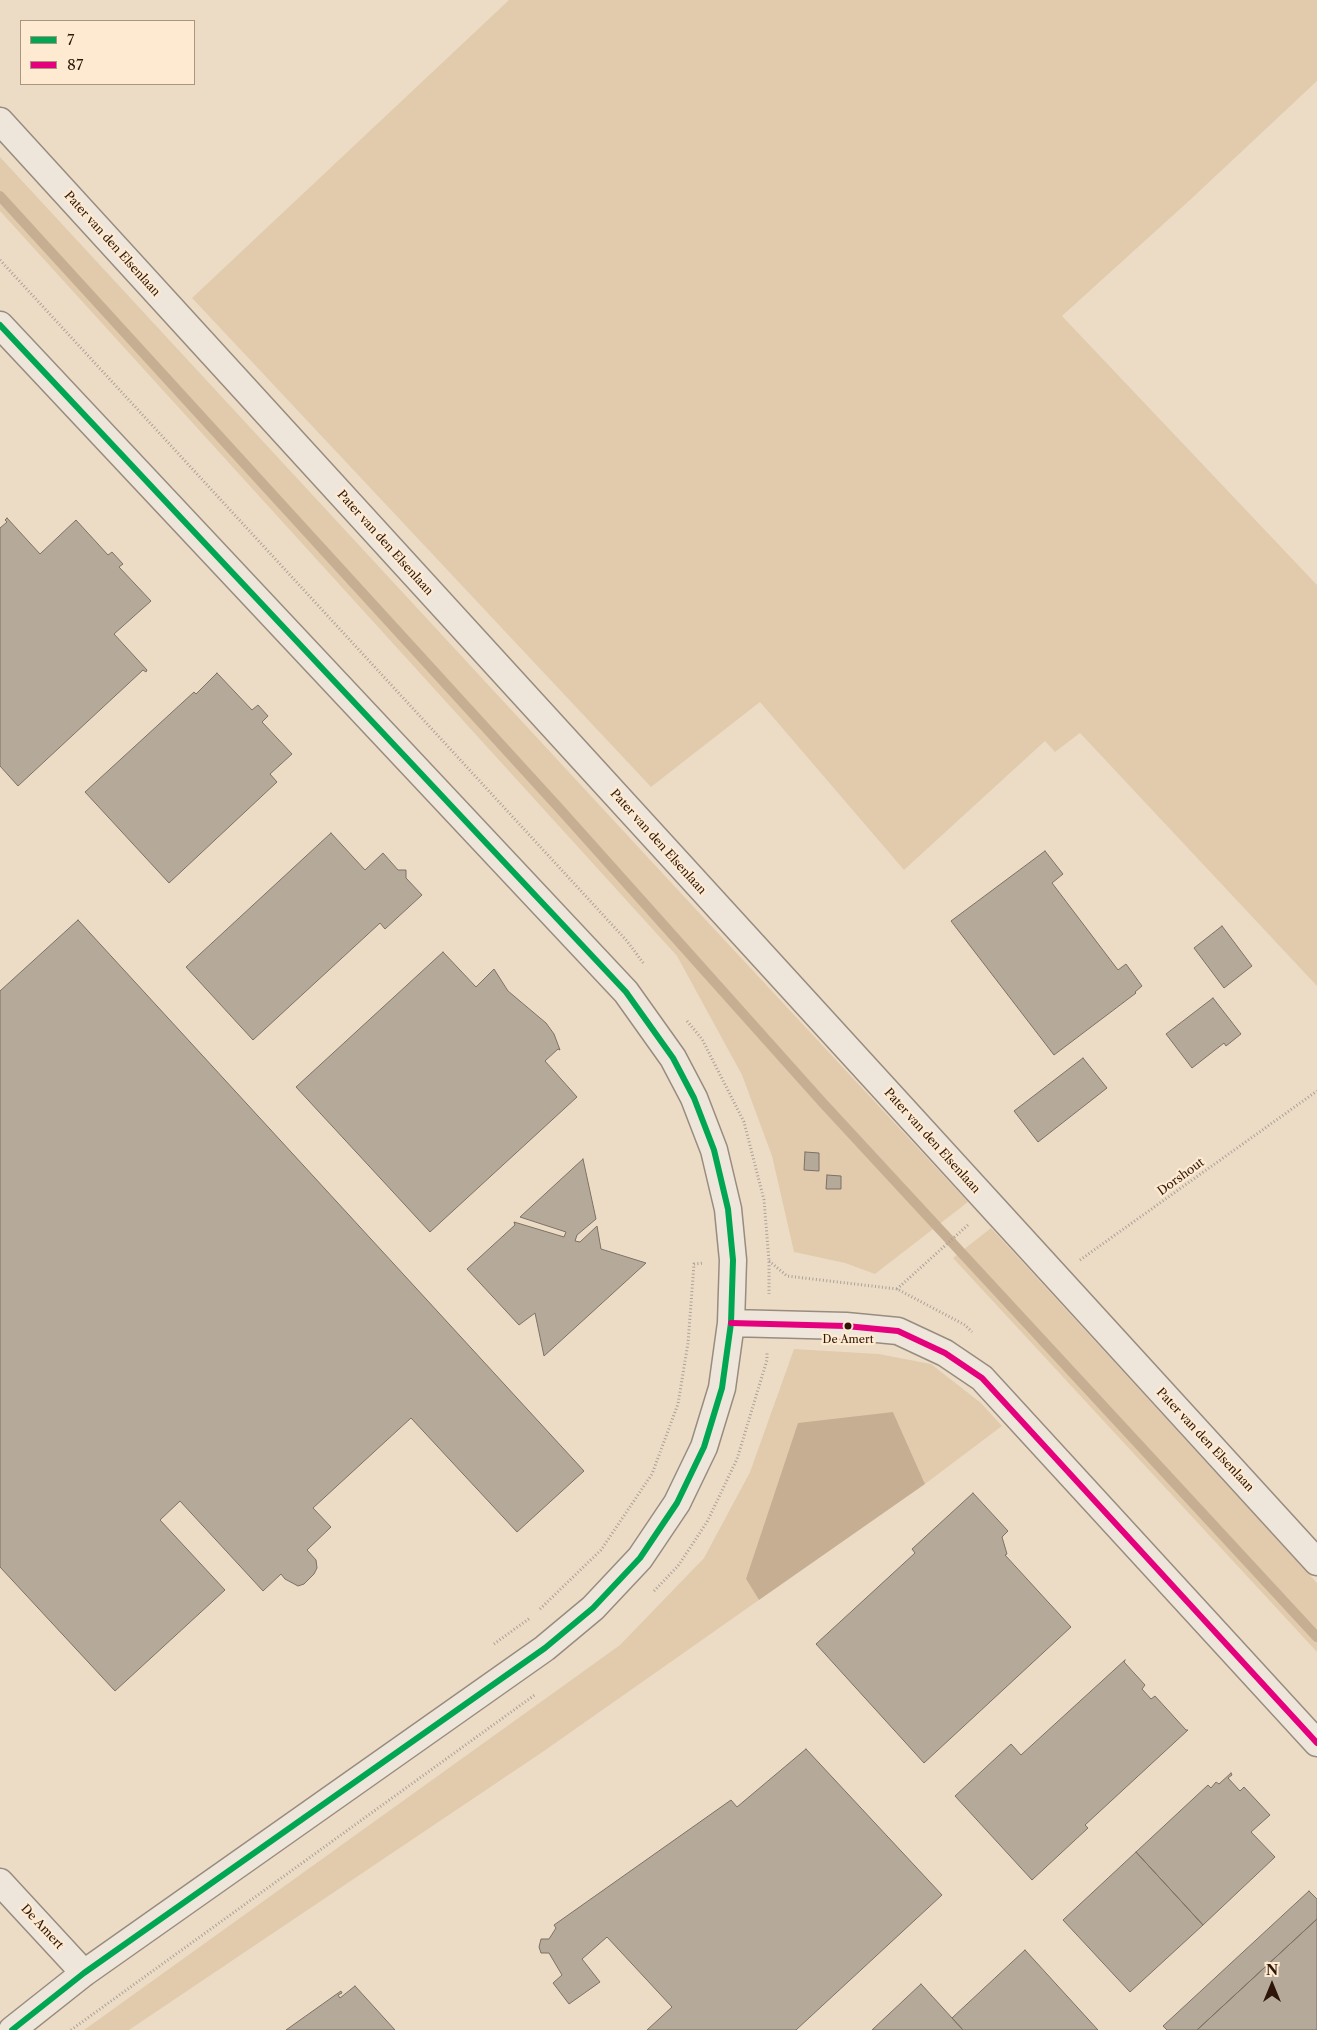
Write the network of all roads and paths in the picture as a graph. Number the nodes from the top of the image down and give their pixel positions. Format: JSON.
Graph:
{"nodes":[{"id":1,"x":0,"y":121,"type":"edge"},
{"id":2,"x":0,"y":325,"type":"edge"},
{"id":3,"x":1317,"y":1090,"type":"edge"},
{"id":4,"x":970,"y":1222,"type":"dead end"},
{"id":5,"x":733,"y":1260,"type":"junction"},
{"id":6,"x":769,"y":1261,"type":"dead end"},
{"id":7,"x":1055,"y":1277,"type":"junction"},
{"id":8,"x":897,"y":1289,"type":"dead end"},
{"id":9,"x":731,"y":1324,"type":"junction"},
{"id":10,"x":1317,"y":1562,"type":"edge"},
{"id":11,"x":489,"y":1648,"type":"dead end"},
{"id":12,"x":1317,"y":1743,"type":"edge"},
{"id":13,"x":0,"y":1882,"type":"edge"},
{"id":14,"x":84,"y":1973,"type":"junction"},
{"id":15,"x":12,"y":2030,"type":"edge"}],
"edges":[{"from":1,"to":7,"type":"street","name":"Pater van den Elsenlaan"},
{"from":2,"to":5,"type":"street"},
{"from":3,"to":7,"type":"path","name":"Dorshout"},
{"from":4,"to":8,"type":"path"},
{"from":5,"to":6,"type":"path"},
{"from":5,"to":9,"type":"street"},
{"from":5,"to":11,"type":"path"},
{"from":7,"to":10,"type":"street","name":"Pater van den Elsenlaan"},
{"from":9,"to":12,"type":"street"},
{"from":9,"to":14,"type":"street"},
{"from":13,"to":14,"type":"street","name":"De Amert"},
{"from":14,"to":15,"type":"street"}]}
